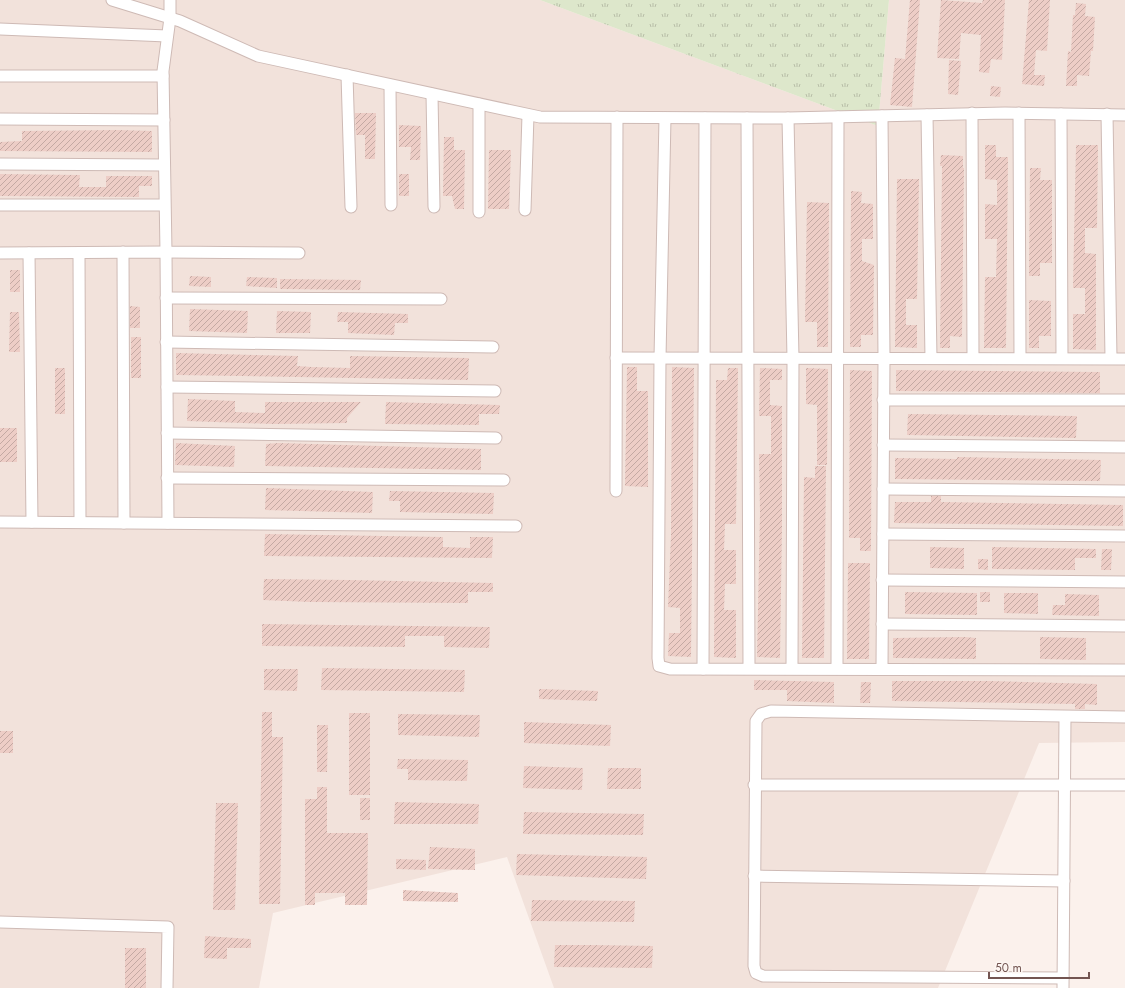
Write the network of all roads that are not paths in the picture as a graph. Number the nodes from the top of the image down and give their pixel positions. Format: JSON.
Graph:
{"nodes":[{"id":1,"x":112,"y":0,"type":"edge"},
{"id":2,"x":170,"y":0,"type":"edge"},
{"id":3,"x":125,"y":2,"type":"edge"},
{"id":4,"x":170,"y":18,"type":"junction"},
{"id":5,"x":0,"y":29,"type":"edge"},
{"id":6,"x":167,"y":36,"type":"junction"},
{"id":7,"x":347,"y":75,"type":"junction"},
{"id":8,"x":0,"y":76,"type":"edge"},
{"id":9,"x":163,"y":76,"type":"junction"},
{"id":10,"x":390,"y":85,"type":"junction"},
{"id":11,"x":432,"y":94,"type":"junction"},
{"id":12,"x":479,"y":104,"type":"junction"},
{"id":13,"x":972,"y":113,"type":"junction"},
{"id":14,"x":1019,"y":113,"type":"junction"},
{"id":15,"x":1061,"y":114,"type":"junction"},
{"id":16,"x":1107,"y":114,"type":"junction"},
{"id":17,"x":528,"y":115,"type":"junction"},
{"id":18,"x":927,"y":115,"type":"junction"},
{"id":19,"x":1125,"y":115,"type":"edge"},
{"id":20,"x":882,"y":116,"type":"junction"},
{"id":21,"x":617,"y":117,"type":"junction"},
{"id":22,"x":838,"y":117,"type":"junction"},
{"id":23,"x":0,"y":118,"type":"edge"},
{"id":24,"x":666,"y":118,"type":"junction"},
{"id":25,"x":705,"y":118,"type":"junction"},
{"id":26,"x":747,"y":118,"type":"junction"},
{"id":27,"x":788,"y":118,"type":"junction"},
{"id":28,"x":164,"y":120,"type":"junction"},
{"id":29,"x":0,"y":164,"type":"edge"},
{"id":30,"x":164,"y":165,"type":"junction"},
{"id":31,"x":0,"y":205,"type":"edge"},
{"id":32,"x":164,"y":205,"type":"junction"},
{"id":33,"x":391,"y":205,"type":"dead end"},
{"id":34,"x":434,"y":207,"type":"dead end"},
{"id":35,"x":351,"y":208,"type":"dead end"},
{"id":36,"x":525,"y":210,"type":"dead end"},
{"id":37,"x":479,"y":212,"type":"dead end"},
{"id":38,"x":123,"y":252,"type":"junction"},
{"id":39,"x":166,"y":252,"type":"junction"},
{"id":40,"x":29,"y":253,"type":"junction"},
{"id":41,"x":79,"y":253,"type":"junction"},
{"id":42,"x":299,"y":253,"type":"dead end"},
{"id":43,"x":0,"y":254,"type":"edge"},
{"id":44,"x":166,"y":298,"type":"junction"},
{"id":45,"x":441,"y":299,"type":"dead end"},
{"id":46,"x":166,"y":342,"type":"junction"},
{"id":47,"x":494,"y":347,"type":"dead end"},
{"id":48,"x":616,"y":358,"type":"junction"},
{"id":49,"x":660,"y":358,"type":"junction"},
{"id":50,"x":704,"y":358,"type":"junction"},
{"id":51,"x":748,"y":358,"type":"junction"},
{"id":52,"x":793,"y":358,"type":"junction"},
{"id":53,"x":837,"y":358,"type":"junction"},
{"id":54,"x":884,"y":358,"type":"junction"},
{"id":55,"x":931,"y":358,"type":"junction"},
{"id":56,"x":973,"y":358,"type":"junction"},
{"id":57,"x":1020,"y":358,"type":"junction"},
{"id":58,"x":1062,"y":358,"type":"junction"},
{"id":59,"x":1111,"y":358,"type":"junction"},
{"id":60,"x":1125,"y":358,"type":"edge"},
{"id":61,"x":167,"y":387,"type":"junction"},
{"id":62,"x":495,"y":391,"type":"dead end"},
{"id":63,"x":883,"y":400,"type":"junction"},
{"id":64,"x":1125,"y":400,"type":"edge"},
{"id":65,"x":167,"y":432,"type":"junction"},
{"id":66,"x":496,"y":438,"type":"dead end"},
{"id":67,"x":883,"y":445,"type":"junction"},
{"id":68,"x":1125,"y":447,"type":"edge"},
{"id":69,"x":167,"y":478,"type":"junction"},
{"id":70,"x":504,"y":480,"type":"dead end"},
{"id":71,"x":883,"y":489,"type":"junction"},
{"id":72,"x":616,"y":491,"type":"dead end"},
{"id":73,"x":1125,"y":491,"type":"edge"},
{"id":74,"x":0,"y":522,"type":"edge"},
{"id":75,"x":32,"y":522,"type":"junction"},
{"id":76,"x":80,"y":522,"type":"junction"},
{"id":77,"x":124,"y":523,"type":"junction"},
{"id":78,"x":168,"y":523,"type":"junction"},
{"id":79,"x":516,"y":526,"type":"dead end"},
{"id":80,"x":883,"y":534,"type":"junction"},
{"id":81,"x":1125,"y":536,"type":"edge"},
{"id":82,"x":882,"y":580,"type":"junction"},
{"id":83,"x":1125,"y":582,"type":"edge"},
{"id":84,"x":882,"y":624,"type":"junction"},
{"id":85,"x":1125,"y":626,"type":"edge"},
{"id":86,"x":703,"y":668,"type":"junction"},
{"id":87,"x":749,"y":668,"type":"junction"},
{"id":88,"x":792,"y":668,"type":"junction"},
{"id":89,"x":837,"y":668,"type":"junction"},
{"id":90,"x":882,"y":669,"type":"junction"},
{"id":91,"x":1125,"y":670,"type":"edge"},
{"id":92,"x":1065,"y":717,"type":"junction"},
{"id":93,"x":1125,"y":717,"type":"edge"},
{"id":94,"x":1064,"y":784,"type":"junction"},
{"id":95,"x":754,"y":785,"type":"junction"},
{"id":96,"x":1125,"y":785,"type":"edge"},
{"id":97,"x":754,"y":876,"type":"junction"},
{"id":98,"x":1064,"y":881,"type":"junction"},
{"id":99,"x":0,"y":922,"type":"edge"},
{"id":100,"x":1063,"y":983,"type":"edge"},
{"id":101,"x":167,"y":988,"type":"edge"}],
"edges":[{"from":1,"to":3,"type":"street"},
{"from":2,"to":4,"type":"street"},
{"from":3,"to":4,"type":"street"},
{"from":4,"to":6,"type":"street"},
{"from":4,"to":7,"type":"street"},
{"from":5,"to":6,"type":"street"},
{"from":6,"to":9,"type":"street"},
{"from":7,"to":10,"type":"street"},
{"from":7,"to":35,"type":"street"},
{"from":8,"to":9,"type":"street"},
{"from":9,"to":28,"type":"street"},
{"from":10,"to":11,"type":"street"},
{"from":10,"to":33,"type":"street"},
{"from":11,"to":12,"type":"street"},
{"from":11,"to":34,"type":"street"},
{"from":12,"to":17,"type":"street"},
{"from":12,"to":37,"type":"street"},
{"from":13,"to":14,"type":"street"},
{"from":13,"to":18,"type":"street"},
{"from":13,"to":56,"type":"street"},
{"from":14,"to":15,"type":"street"},
{"from":14,"to":57,"type":"street"},
{"from":15,"to":16,"type":"street"},
{"from":15,"to":58,"type":"street"},
{"from":16,"to":19,"type":"street"},
{"from":16,"to":59,"type":"street"},
{"from":17,"to":21,"type":"street"},
{"from":17,"to":36,"type":"street"},
{"from":18,"to":20,"type":"street"},
{"from":18,"to":55,"type":"street"},
{"from":20,"to":22,"type":"street"},
{"from":20,"to":54,"type":"street"},
{"from":21,"to":24,"type":"street"},
{"from":21,"to":48,"type":"street"},
{"from":22,"to":27,"type":"street"},
{"from":22,"to":53,"type":"street"},
{"from":23,"to":28,"type":"street"},
{"from":24,"to":25,"type":"street"},
{"from":24,"to":49,"type":"street"},
{"from":25,"to":26,"type":"street"},
{"from":25,"to":50,"type":"street"},
{"from":26,"to":27,"type":"street"},
{"from":26,"to":51,"type":"street"},
{"from":27,"to":52,"type":"street"},
{"from":28,"to":30,"type":"street"},
{"from":29,"to":30,"type":"street"},
{"from":30,"to":32,"type":"street"},
{"from":31,"to":32,"type":"street"},
{"from":32,"to":39,"type":"street"},
{"from":38,"to":39,"type":"street"},
{"from":38,"to":41,"type":"street"},
{"from":38,"to":77,"type":"street"},
{"from":39,"to":42,"type":"street"},
{"from":39,"to":44,"type":"street"},
{"from":40,"to":41,"type":"street"},
{"from":40,"to":43,"type":"street"},
{"from":40,"to":75,"type":"street"},
{"from":41,"to":76,"type":"street"},
{"from":44,"to":45,"type":"street"},
{"from":44,"to":46,"type":"street"},
{"from":46,"to":47,"type":"street"},
{"from":46,"to":61,"type":"street"},
{"from":48,"to":49,"type":"street"},
{"from":48,"to":72,"type":"street"},
{"from":49,"to":50,"type":"street"},
{"from":49,"to":86,"type":"street"},
{"from":50,"to":51,"type":"street"},
{"from":50,"to":86,"type":"street"},
{"from":51,"to":52,"type":"street"},
{"from":51,"to":87,"type":"street"},
{"from":52,"to":53,"type":"street"},
{"from":52,"to":88,"type":"street"},
{"from":53,"to":54,"type":"street"},
{"from":53,"to":89,"type":"street"},
{"from":54,"to":55,"type":"street"},
{"from":54,"to":63,"type":"street"},
{"from":55,"to":56,"type":"street"},
{"from":56,"to":57,"type":"street"},
{"from":57,"to":58,"type":"street"},
{"from":58,"to":59,"type":"street"},
{"from":59,"to":60,"type":"street"},
{"from":61,"to":62,"type":"street"},
{"from":61,"to":65,"type":"street"},
{"from":63,"to":64,"type":"street"},
{"from":63,"to":67,"type":"street"},
{"from":65,"to":66,"type":"street"},
{"from":65,"to":69,"type":"street"},
{"from":67,"to":68,"type":"street"},
{"from":67,"to":71,"type":"street"},
{"from":69,"to":70,"type":"street"},
{"from":69,"to":78,"type":"street"},
{"from":71,"to":73,"type":"street"},
{"from":71,"to":80,"type":"street"},
{"from":74,"to":75,"type":"street"},
{"from":75,"to":76,"type":"street"},
{"from":76,"to":77,"type":"street"},
{"from":77,"to":78,"type":"street"},
{"from":78,"to":79,"type":"street"},
{"from":80,"to":81,"type":"street"},
{"from":80,"to":82,"type":"street"},
{"from":82,"to":83,"type":"street"},
{"from":82,"to":84,"type":"street"},
{"from":84,"to":85,"type":"street"},
{"from":84,"to":90,"type":"street"},
{"from":86,"to":87,"type":"street"},
{"from":87,"to":88,"type":"street"},
{"from":88,"to":89,"type":"street"},
{"from":89,"to":90,"type":"street"},
{"from":90,"to":91,"type":"street"},
{"from":92,"to":93,"type":"street"},
{"from":92,"to":94,"type":"street"},
{"from":92,"to":95,"type":"street"},
{"from":94,"to":95,"type":"street"},
{"from":94,"to":96,"type":"street"},
{"from":94,"to":98,"type":"street"},
{"from":95,"to":97,"type":"street"},
{"from":97,"to":98,"type":"street"},
{"from":97,"to":100,"type":"street"},
{"from":98,"to":100,"type":"street"},
{"from":99,"to":101,"type":"street"}]}
